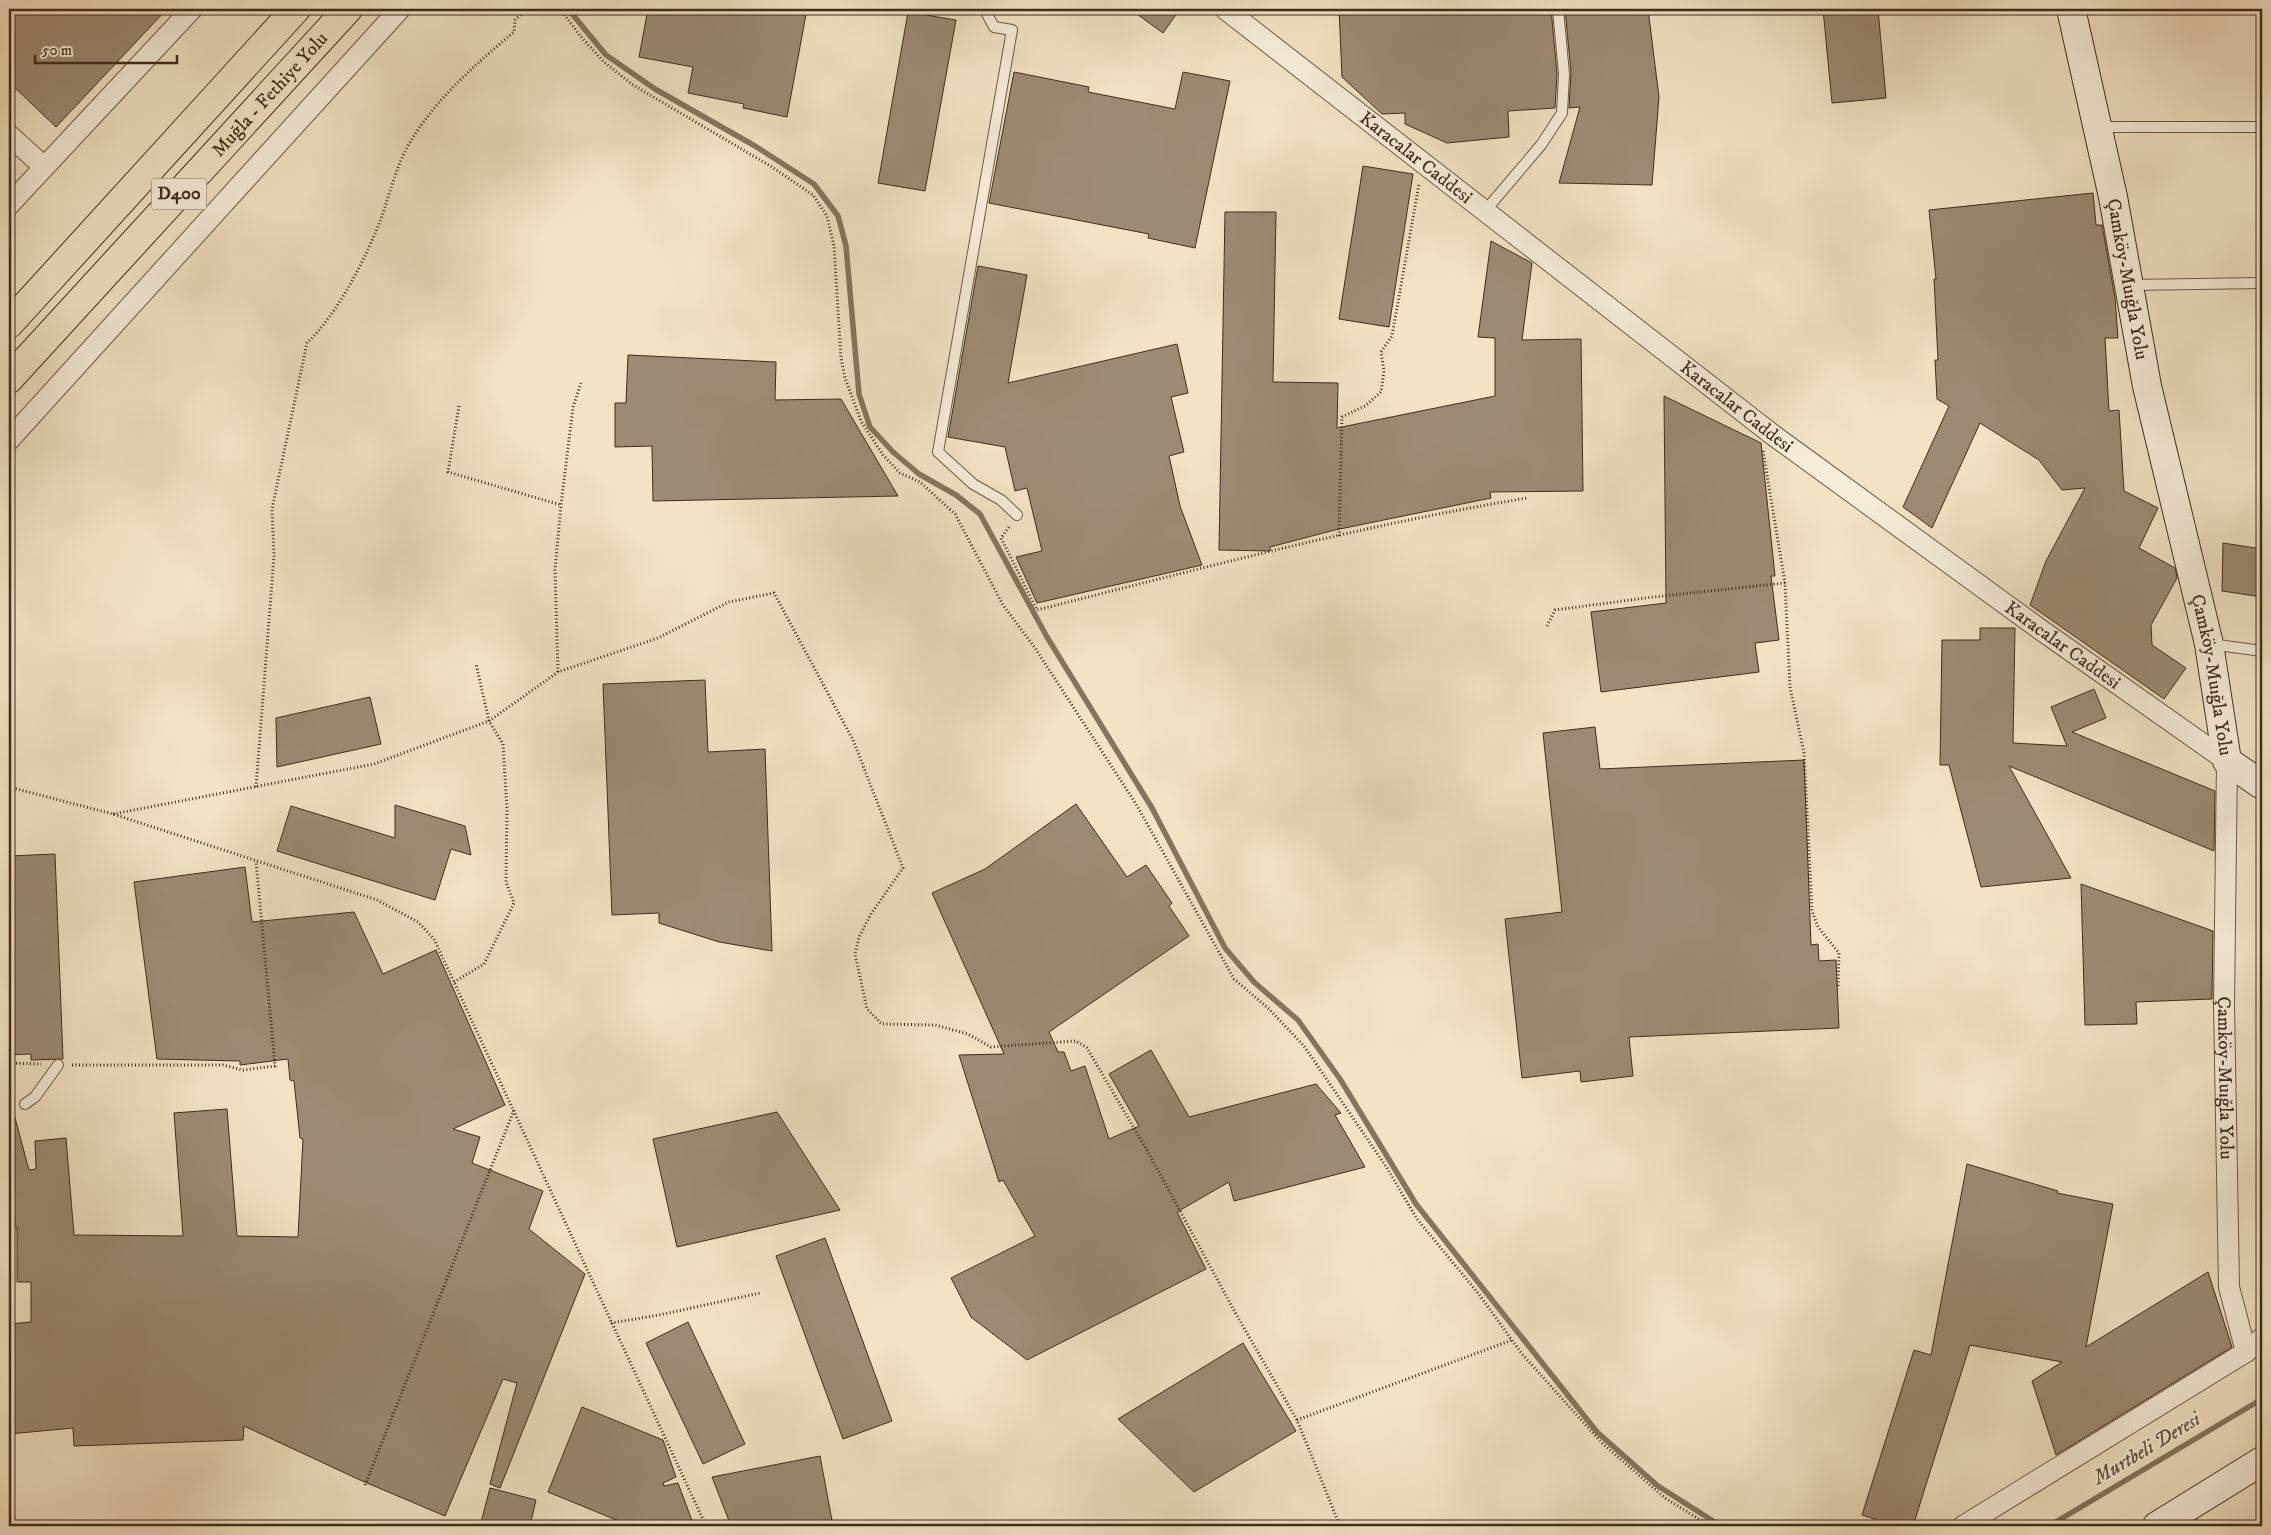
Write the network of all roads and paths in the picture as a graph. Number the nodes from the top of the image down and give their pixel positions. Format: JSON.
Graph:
{"nodes":[{"id":1,"x":192,"y":9,"type":"edge"},
{"id":2,"x":296,"y":9,"type":"edge"},
{"id":3,"x":348,"y":9,"type":"edge"},
{"id":4,"x":400,"y":9,"type":"edge"},
{"id":5,"x":560,"y":9,"type":"edge"},
{"id":6,"x":989,"y":9,"type":"edge"},
{"id":7,"x":1225,"y":9,"type":"edge"},
{"id":8,"x":1558,"y":9,"type":"edge"},
{"id":9,"x":2072,"y":9,"type":"edge"},
{"id":10,"x":524,"y":10,"type":"edge"},
{"id":11,"x":2097,"y":127,"type":"junction"},
{"id":12,"x":2262,"y":127,"type":"edge"},
{"id":13,"x":9,"y":135,"type":"edge"},
{"id":14,"x":1422,"y":164,"type":"junction"},
{"id":15,"x":43,"y":166,"type":"junction"},
{"id":16,"x":9,"y":205,"type":"edge"},
{"id":17,"x":1485,"y":211,"type":"junction"},
{"id":18,"x":2262,"y":283,"type":"edge"},
{"id":19,"x":2129,"y":285,"type":"junction"},
{"id":20,"x":9,"y":324,"type":"edge"},
{"id":21,"x":9,"y":379,"type":"edge"},
{"id":22,"x":582,"y":384,"type":"dead end"},
{"id":23,"x":459,"y":406,"type":"dead end"},
{"id":24,"x":1759,"y":424,"type":"junction"},
{"id":25,"x":9,"y":440,"type":"edge"},
{"id":26,"x":1527,"y":498,"type":"dead end"},
{"id":27,"x":560,"y":505,"type":"junction"},
{"id":28,"x":1018,"y":515,"type":"joint"},
{"id":29,"x":1338,"y":536,"type":"junction"},
{"id":30,"x":1785,"y":583,"type":"junction"},
{"id":31,"x":1546,"y":626,"type":"dead end"},
{"id":32,"x":2210,"y":644,"type":"junction"},
{"id":33,"x":2262,"y":651,"type":"edge"},
{"id":34,"x":476,"y":664,"type":"dead end"},
{"id":35,"x":558,"y":672,"type":"junction"},
{"id":36,"x":489,"y":720,"type":"junction"},
{"id":37,"x":2227,"y":761,"type":"junction"},
{"id":38,"x":2262,"y":785,"type":"edge"},
{"id":39,"x":9,"y":787,"type":"edge"},
{"id":40,"x":256,"y":787,"type":"junction"},
{"id":41,"x":113,"y":814,"type":"junction"},
{"id":42,"x":256,"y":861,"type":"junction"},
{"id":43,"x":454,"y":982,"type":"junction"},
{"id":44,"x":1838,"y":987,"type":"dead end"},
{"id":45,"x":9,"y":1063,"type":"edge"},
{"id":46,"x":58,"y":1065,"type":"junction"},
{"id":47,"x":25,"y":1104,"type":"dead end"},
{"id":48,"x":515,"y":1110,"type":"junction"},
{"id":49,"x":760,"y":1293,"type":"dead end"},
{"id":50,"x":611,"y":1322,"type":"junction"},
{"id":51,"x":2262,"y":1338,"type":"edge"},
{"id":52,"x":1512,"y":1340,"type":"junction"},
{"id":53,"x":2246,"y":1352,"type":"junction"},
{"id":54,"x":1297,"y":1420,"type":"junction"},
{"id":55,"x":2262,"y":1461,"type":"edge"},
{"id":56,"x":366,"y":1485,"type":"dead end"},
{"id":57,"x":706,"y":1526,"type":"edge"},
{"id":58,"x":1340,"y":1526,"type":"edge"},
{"id":59,"x":1710,"y":1526,"type":"edge"},
{"id":60,"x":1963,"y":1526,"type":"edge"},
{"id":61,"x":2157,"y":1526,"type":"edge"}],
"edges":[{"from":1,"to":15,"type":"street"},
{"from":2,"to":20,"type":"highway","name":"Muğla - Fethiye Yolu","number":"D400"},
{"from":3,"to":21,"type":"highway","name":"Muğla - Fethiye Yolu","number":"D400"},
{"from":4,"to":25,"type":"street"},
{"from":5,"to":52,"type":"path"},
{"from":6,"to":28,"type":"lane"},
{"from":7,"to":14,"type":"street","name":"Karacalar Caddesi"},
{"from":8,"to":17,"type":"lane"},
{"from":9,"to":11,"type":"street","name":"Çamköy-Muığla Yolu"},
{"from":10,"to":40,"type":"path"},
{"from":11,"to":12,"type":"lane"},
{"from":11,"to":19,"type":"street","name":"Çamköy-Muığla Yolu"},
{"from":13,"to":15,"type":"street"},
{"from":14,"to":17,"type":"street","name":"Karacalar Caddesi"},
{"from":14,"to":29,"type":"path"},
{"from":15,"to":16,"type":"street"},
{"from":17,"to":24,"type":"street","name":"Karacalar Caddesi"},
{"from":18,"to":19,"type":"lane"},
{"from":19,"to":32,"type":"street","name":"Çamköy-Muığla Yolu"},
{"from":22,"to":27,"type":"path"},
{"from":23,"to":27,"type":"path"},
{"from":24,"to":30,"type":"path"},
{"from":24,"to":37,"type":"street","name":"Karacalar Caddesi"},
{"from":26,"to":29,"type":"path"},
{"from":27,"to":35,"type":"path"},
{"from":28,"to":29,"type":"path"},
{"from":30,"to":31,"type":"path"},
{"from":30,"to":44,"type":"path"},
{"from":32,"to":33,"type":"lane"},
{"from":32,"to":37,"type":"street","name":"Çamköy-Muığla Yolu"},
{"from":34,"to":36,"type":"path"},
{"from":35,"to":36,"type":"path"},
{"from":35,"to":54,"type":"path"},
{"from":36,"to":40,"type":"path"},
{"from":36,"to":43,"type":"path"},
{"from":37,"to":38,"type":"street","name":"Karacalar Caddesi"},
{"from":37,"to":53,"type":"street","name":"Çamköy-Muığla Yolu"},
{"from":39,"to":41,"type":"path"},
{"from":40,"to":41,"type":"path"},
{"from":41,"to":42,"type":"path"},
{"from":42,"to":43,"type":"path"},
{"from":42,"to":46,"type":"path"},
{"from":43,"to":48,"type":"path"},
{"from":45,"to":46,"type":"path"},
{"from":46,"to":47,"type":"lane"},
{"from":48,"to":50,"type":"path"},
{"from":48,"to":56,"type":"path"},
{"from":49,"to":50,"type":"path"},
{"from":50,"to":57,"type":"path"},
{"from":51,"to":53,"type":"street"},
{"from":52,"to":54,"type":"path"},
{"from":52,"to":59,"type":"path"},
{"from":53,"to":60,"type":"street"},
{"from":54,"to":58,"type":"path"},
{"from":55,"to":61,"type":"street"}]}
